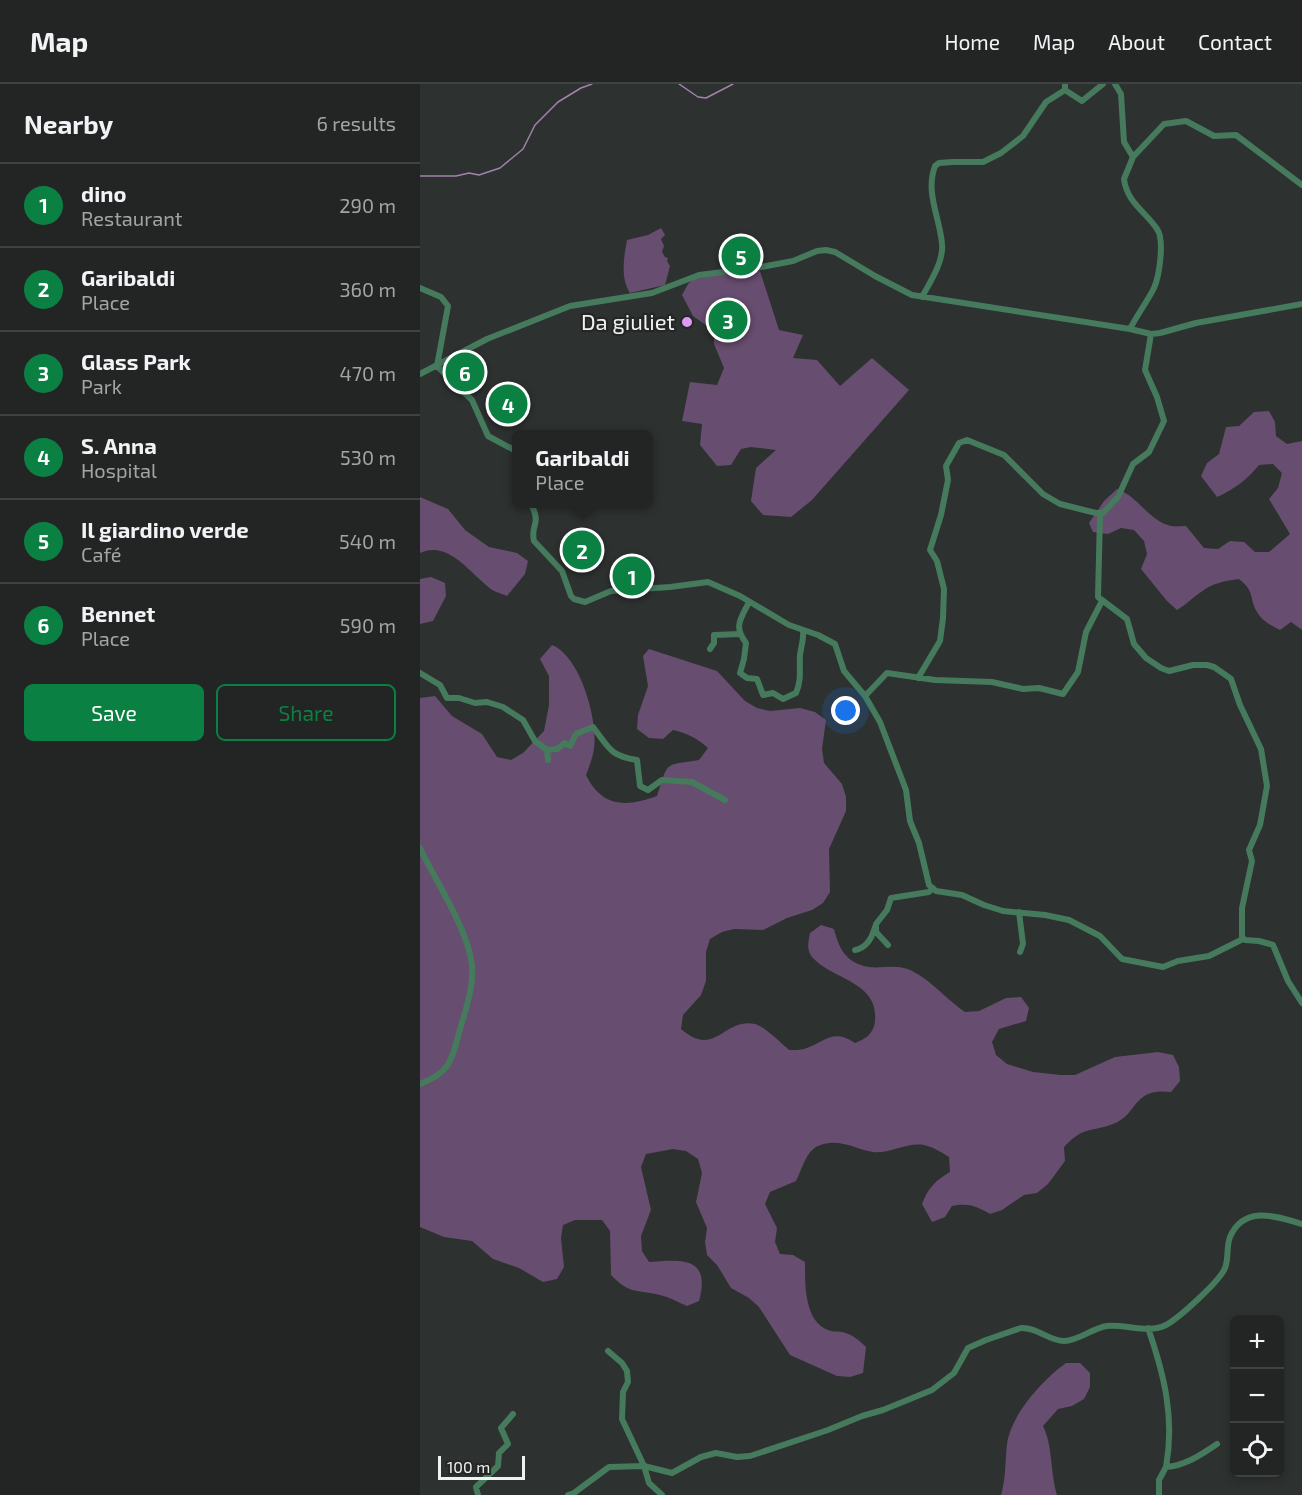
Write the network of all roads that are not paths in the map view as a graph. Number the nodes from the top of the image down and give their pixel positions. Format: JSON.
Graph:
{"nodes":[{"id":1,"x":1103,"y":84,"type":"edge"},
{"id":2,"x":1115,"y":84,"type":"edge"},
{"id":3,"x":1065,"y":87,"type":"edge"},
{"id":4,"x":1133,"y":157,"type":"junction"},
{"id":5,"x":1302,"y":185,"type":"edge"},
{"id":6,"x":420,"y":288,"type":"edge"},
{"id":7,"x":922,"y":297,"type":"junction"},
{"id":8,"x":1302,"y":304,"type":"edge"},
{"id":9,"x":1130,"y":329,"type":"junction"},
{"id":10,"x":1151,"y":334,"type":"junction"},
{"id":11,"x":437,"y":366,"type":"junction"},
{"id":12,"x":420,"y":374,"type":"edge"},
{"id":13,"x":512,"y":449,"type":"edge"},
{"id":14,"x":533,"y":508,"type":"edge"},
{"id":15,"x":1103,"y":513,"type":"junction"},
{"id":16,"x":1102,"y":601,"type":"junction"},
{"id":17,"x":749,"y":602,"type":"junction"},
{"id":18,"x":803,"y":631,"type":"junction"},
{"id":19,"x":740,"y":634,"type":"junction"},
{"id":20,"x":710,"y":649,"type":"dead end"},
{"id":21,"x":420,"y":673,"type":"edge"},
{"id":22,"x":918,"y":678,"type":"junction"},
{"id":23,"x":865,"y":696,"type":"junction"},
{"id":24,"x":547,"y":750,"type":"junction"},
{"id":25,"x":548,"y":760,"type":"dead end"},
{"id":26,"x":725,"y":800,"type":"dead end"},
{"id":27,"x":420,"y":848,"type":"edge"},
{"id":28,"x":933,"y":888,"type":"junction"},
{"id":29,"x":1018,"y":912,"type":"junction"},
{"id":30,"x":876,"y":924,"type":"junction"},
{"id":31,"x":1243,"y":939,"type":"junction"},
{"id":32,"x":888,"y":945,"type":"dead end"},
{"id":33,"x":855,"y":950,"type":"dead end"},
{"id":34,"x":1020,"y":952,"type":"dead end"},
{"id":35,"x":1302,"y":1003,"type":"edge"},
{"id":36,"x":420,"y":1084,"type":"edge"},
{"id":37,"x":1302,"y":1224,"type":"edge"},
{"id":38,"x":1148,"y":1328,"type":"junction"},
{"id":39,"x":608,"y":1351,"type":"dead end"},
{"id":40,"x":513,"y":1414,"type":"dead end"},
{"id":41,"x":1217,"y":1444,"type":"dead end"},
{"id":42,"x":644,"y":1466,"type":"junction"},
{"id":43,"x":1166,"y":1467,"type":"junction"},
{"id":44,"x":477,"y":1495,"type":"edge"},
{"id":45,"x":568,"y":1495,"type":"edge"},
{"id":46,"x":662,"y":1495,"type":"edge"},
{"id":47,"x":1159,"y":1495,"type":"edge"}],
"edges":[{"from":1,"to":3,"type":"street"},
{"from":2,"to":4,"type":"street"},
{"from":3,"to":7,"type":"street"},
{"from":4,"to":5,"type":"street"},
{"from":4,"to":9,"type":"street"},
{"from":6,"to":11,"type":"street"},
{"from":7,"to":9,"type":"street"},
{"from":7,"to":11,"type":"street"},
{"from":8,"to":10,"type":"street"},
{"from":9,"to":10,"type":"street"},
{"from":10,"to":15,"type":"street"},
{"from":11,"to":12,"type":"street"},
{"from":11,"to":13,"type":"street"},
{"from":14,"to":17,"type":"street"},
{"from":15,"to":16,"type":"street"},
{"from":15,"to":22,"type":"street"},
{"from":16,"to":22,"type":"street"},
{"from":16,"to":31,"type":"street"},
{"from":17,"to":18,"type":"street"},
{"from":17,"to":19,"type":"street"},
{"from":18,"to":19,"type":"street"},
{"from":18,"to":23,"type":"street"},
{"from":19,"to":20,"type":"street"},
{"from":21,"to":24,"type":"street"},
{"from":22,"to":23,"type":"street"},
{"from":23,"to":28,"type":"street"},
{"from":24,"to":25,"type":"street"},
{"from":24,"to":26,"type":"street"},
{"from":27,"to":36,"type":"street"},
{"from":28,"to":29,"type":"street"},
{"from":28,"to":30,"type":"street"},
{"from":29,"to":31,"type":"street"},
{"from":29,"to":34,"type":"street"},
{"from":30,"to":32,"type":"street"},
{"from":30,"to":33,"type":"street"},
{"from":31,"to":35,"type":"street"},
{"from":37,"to":38,"type":"street"},
{"from":38,"to":42,"type":"street"},
{"from":38,"to":43,"type":"street"},
{"from":39,"to":42,"type":"street"},
{"from":40,"to":44,"type":"street"},
{"from":41,"to":43,"type":"street"},
{"from":42,"to":45,"type":"street"},
{"from":42,"to":46,"type":"street"},
{"from":43,"to":47,"type":"street"}]}
